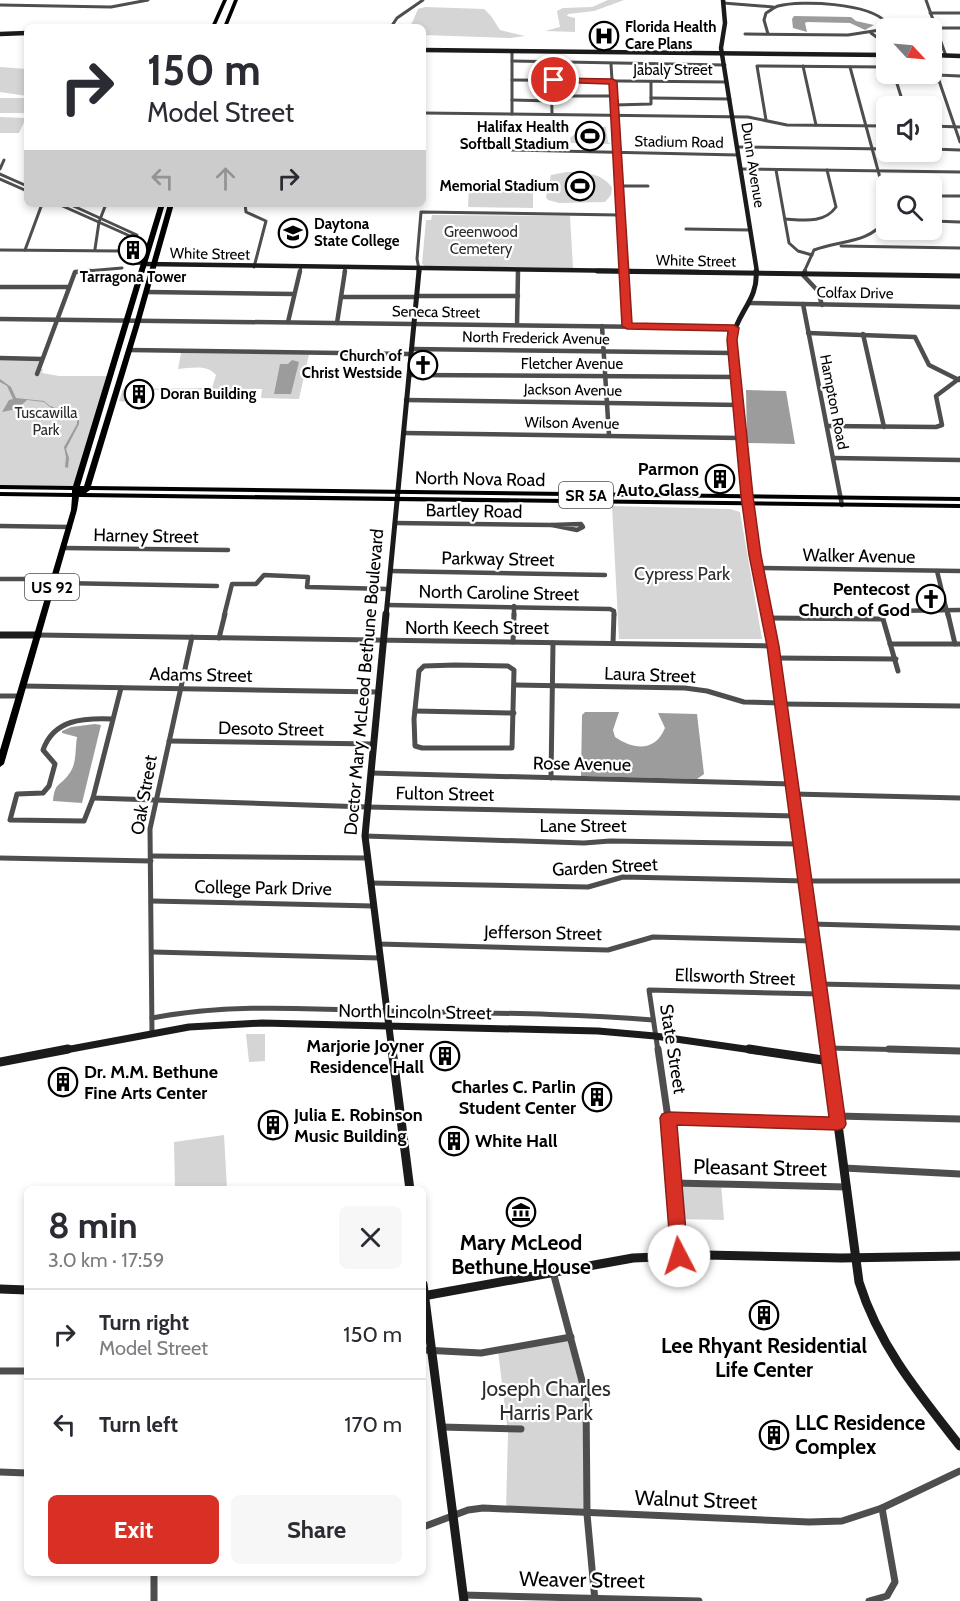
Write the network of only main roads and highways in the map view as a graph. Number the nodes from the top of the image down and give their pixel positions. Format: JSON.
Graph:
{"nodes":[{"id":1,"x":225,"y":0,"type":"edge"},
{"id":2,"x":234,"y":2,"type":"edge"},
{"id":3,"x":214,"y":24,"type":"edge"},
{"id":4,"x":226,"y":24,"type":"edge"},
{"id":5,"x":161,"y":207,"type":"edge"},
{"id":6,"x":168,"y":207,"type":"edge"},
{"id":7,"x":114,"y":366,"type":"junction"},
{"id":8,"x":111,"y":406,"type":"junction"},
{"id":9,"x":0,"y":487,"type":"edge"},
{"id":10,"x":75,"y":490,"type":"junction"},
{"id":11,"x":86,"y":490,"type":"junction"},
{"id":12,"x":226,"y":490,"type":"junction"},
{"id":13,"x":0,"y":494,"type":"edge"},
{"id":14,"x":302,"y":495,"type":"junction"},
{"id":15,"x":208,"y":496,"type":"junction"},
{"id":16,"x":960,"y":500,"type":"edge"},
{"id":17,"x":841,"y":501,"type":"junction"},
{"id":18,"x":960,"y":506,"type":"edge"},
{"id":19,"x":74,"y":510,"type":"junction"},
{"id":20,"x":20,"y":696,"type":"joint"},
{"id":21,"x":0,"y":762,"type":"edge"}],
"edges":[{"from":1,"to":3,"type":"main road"},
{"from":2,"to":4,"type":"main road"},
{"from":5,"to":7,"type":"main road","number":"US 92"},
{"from":6,"to":8,"type":"main road","number":"US 92"},
{"from":7,"to":8,"type":"main road"},
{"from":7,"to":10,"type":"main road","number":"US 92"},
{"from":8,"to":11,"type":"main road","number":"US 92"},
{"from":9,"to":10,"type":"main road","name":"North Nova Road","number":"SR 5A"},
{"from":10,"to":11,"type":"main road","name":"North Nova Road","number":"SR 5A"},
{"from":10,"to":13,"type":"main road","name":"North Nova Road","number":"SR 5A"},
{"from":10,"to":19,"type":"main road","number":"US 92"},
{"from":11,"to":12,"type":"main road","name":"North Nova Road","number":"SR 5A"},
{"from":11,"to":15,"type":"main road","name":"North Nova Road","number":"SR 5A"},
{"from":11,"to":19,"type":"main road","number":"US 92"},
{"from":12,"to":14,"type":"main road","name":"North Nova Road","number":"SR 5A"},
{"from":12,"to":15,"type":"main road"},
{"from":14,"to":15,"type":"main road","name":"North Nova Road","number":"SR 5A"},
{"from":14,"to":17,"type":"main road","name":"North Nova Road","number":"SR 5A"},
{"from":16,"to":17,"type":"main road","name":"North Nova Road","number":"SR 5A"},
{"from":17,"to":18,"type":"main road","name":"North Nova Road","number":"SR 5A"},
{"from":19,"to":20,"type":"main road","number":"US 92"},
{"from":20,"to":21,"type":"main road","number":"US 92"}]}
